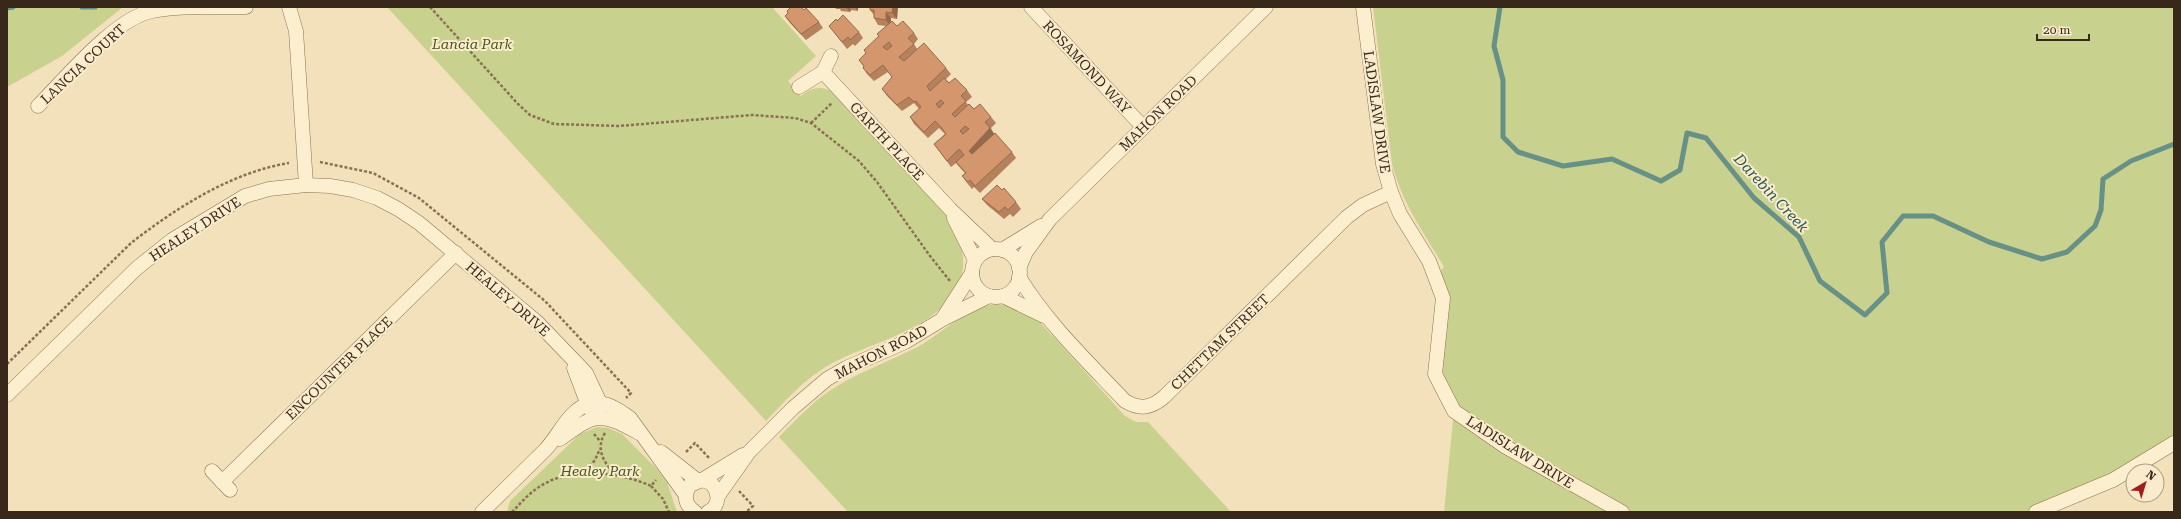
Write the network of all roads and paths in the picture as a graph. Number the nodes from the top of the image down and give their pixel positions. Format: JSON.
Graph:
{"nodes":[{"id":1,"x":246,"y":7,"type":"edge"},
{"id":2,"x":289,"y":7,"type":"edge"},
{"id":3,"x":430,"y":7,"type":"edge"},
{"id":4,"x":1031,"y":7,"type":"edge"},
{"id":5,"x":1266,"y":7,"type":"edge"},
{"id":6,"x":1363,"y":7,"type":"edge"},
{"id":7,"x":831,"y":56,"type":"dead end"},
{"id":8,"x":823,"y":72,"type":"junction"},
{"id":9,"x":799,"y":87,"type":"dead end"},
{"id":10,"x":842,"y":92,"type":"junction"},
{"id":11,"x":38,"y":106,"type":"dead end"},
{"id":12,"x":811,"y":124,"type":"junction"},
{"id":13,"x":1143,"y":127,"type":"junction"},
{"id":14,"x":304,"y":162,"type":"junction"},
{"id":15,"x":306,"y":185,"type":"junction"},
{"id":16,"x":1391,"y":192,"type":"junction"},
{"id":17,"x":951,"y":210,"type":"junction"},
{"id":18,"x":1050,"y":219,"type":"junction"},
{"id":19,"x":997,"y":250,"type":"junction"},
{"id":20,"x":456,"y":254,"type":"junction"},
{"id":21,"x":973,"y":267,"type":"junction"},
{"id":22,"x":1019,"y":272,"type":"junction"},
{"id":23,"x":960,"y":293,"type":"junction"},
{"id":24,"x":996,"y":296,"type":"junction"},
{"id":25,"x":943,"y":318,"type":"junction"},
{"id":26,"x":1053,"y":323,"type":"junction"},
{"id":27,"x":7,"y":364,"type":"edge"},
{"id":28,"x":7,"y":395,"type":"edge"},
{"id":29,"x":594,"y":404,"type":"junction"},
{"id":30,"x":615,"y":414,"type":"junction"},
{"id":31,"x":596,"y":417,"type":"junction"},
{"id":32,"x":2174,"y":443,"type":"edge"},
{"id":33,"x":546,"y":448,"type":"junction"},
{"id":34,"x":600,"y":448,"type":"junction"},
{"id":35,"x":671,"y":466,"type":"junction"},
{"id":36,"x":212,"y":471,"type":"dead end"},
{"id":37,"x":582,"y":474,"type":"junction"},
{"id":38,"x":724,"y":475,"type":"junction"},
{"id":39,"x":617,"y":476,"type":"junction"},
{"id":40,"x":700,"y":481,"type":"junction"},
{"id":41,"x":651,"y":486,"type":"junction"},
{"id":42,"x":686,"y":494,"type":"junction"},
{"id":43,"x":718,"y":497,"type":"junction"},
{"id":44,"x":2066,"y":507,"type":"edge"},
{"id":45,"x":482,"y":512,"type":"edge"},
{"id":46,"x":512,"y":512,"type":"edge"},
{"id":47,"x":669,"y":512,"type":"edge"},
{"id":48,"x":695,"y":512,"type":"edge"},
{"id":49,"x":708,"y":512,"type":"edge"},
{"id":50,"x":725,"y":512,"type":"edge"},
{"id":51,"x":746,"y":512,"type":"edge"},
{"id":52,"x":1622,"y":512,"type":"edge"},
{"id":53,"x":2036,"y":512,"type":"edge"}],
"edges":[{"from":1,"to":11,"type":"street","name":"LANCIA COURT"},
{"from":2,"to":14,"type":"street"},
{"from":3,"to":12,"type":"path"},
{"from":4,"to":13,"type":"street","name":"ROSAMOND WAY"},
{"from":5,"to":13,"type":"street","name":"MAHON ROAD"},
{"from":6,"to":16,"type":"street","name":"LADISLAW DRIVE"},
{"from":7,"to":8,"type":"street"},
{"from":8,"to":9,"type":"street"},
{"from":8,"to":10,"type":"street","name":"GARTH PLACE"},
{"from":10,"to":12,"type":"path"},
{"from":10,"to":17,"type":"street","name":"GARTH PLACE"},
{"from":12,"to":23,"type":"path"},
{"from":13,"to":18,"type":"street","name":"MAHON ROAD"},
{"from":14,"to":15,"type":"street"},
{"from":14,"to":27,"type":"path"},
{"from":14,"to":30,"type":"path"},
{"from":15,"to":20,"type":"street","name":"HEALEY DRIVE"},
{"from":15,"to":28,"type":"street","name":"HEALEY DRIVE"},
{"from":16,"to":26,"type":"street","name":"CHETTAM STREET"},
{"from":16,"to":52,"type":"street","name":"LADISLAW DRIVE"},
{"from":17,"to":19,"type":"street","name":"GARTH PLACE"},
{"from":17,"to":21,"type":"street","name":"GARTH PLACE"},
{"from":18,"to":19,"type":"street","name":"MAHON ROAD"},
{"from":18,"to":22,"type":"street","name":"MAHON ROAD"},
{"from":19,"to":21,"type":"street"},
{"from":19,"to":22,"type":"street"},
{"from":20,"to":29,"type":"street","name":"HEALEY DRIVE"},
{"from":20,"to":36,"type":"street","name":"ENCOUNTER PLACE"},
{"from":21,"to":23,"type":"street","name":"MAHON ROAD"},
{"from":21,"to":24,"type":"street"},
{"from":22,"to":24,"type":"street"},
{"from":22,"to":26,"type":"street","name":"CHETTAM STREET"},
{"from":23,"to":25,"type":"street","name":"MAHON ROAD"},
{"from":24,"to":25,"type":"street","name":"MAHON ROAD"},
{"from":24,"to":26,"type":"street","name":"CHETTAM STREET"},
{"from":25,"to":38,"type":"street","name":"MAHON ROAD"},
{"from":29,"to":30,"type":"street"},
{"from":29,"to":31,"type":"street","name":"HEALEY DRIVE"},
{"from":29,"to":33,"type":"street"},
{"from":30,"to":31,"type":"street"},
{"from":30,"to":34,"type":"path"},
{"from":30,"to":35,"type":"street"},
{"from":31,"to":33,"type":"street"},
{"from":32,"to":44,"type":"street"},
{"from":33,"to":45,"type":"street"},
{"from":34,"to":37,"type":"path"},
{"from":34,"to":39,"type":"path"},
{"from":35,"to":38,"type":"path"},
{"from":35,"to":40,"type":"street"},
{"from":35,"to":41,"type":"path"},
{"from":35,"to":42,"type":"street"},
{"from":37,"to":39,"type":"path"},
{"from":37,"to":46,"type":"path"},
{"from":38,"to":40,"type":"street","name":"MAHON ROAD"},
{"from":38,"to":43,"type":"street","name":"MAHON ROAD"},
{"from":38,"to":51,"type":"path"},
{"from":39,"to":41,"type":"path"},
{"from":40,"to":42,"type":"street","name":"MAHON ROAD"},
{"from":40,"to":43,"type":"street"},
{"from":41,"to":47,"type":"path"},
{"from":42,"to":48,"type":"street"},
{"from":43,"to":49,"type":"street","name":"MAHON ROAD"},
{"from":43,"to":50,"type":"street"},
{"from":44,"to":53,"type":"street"}]}
